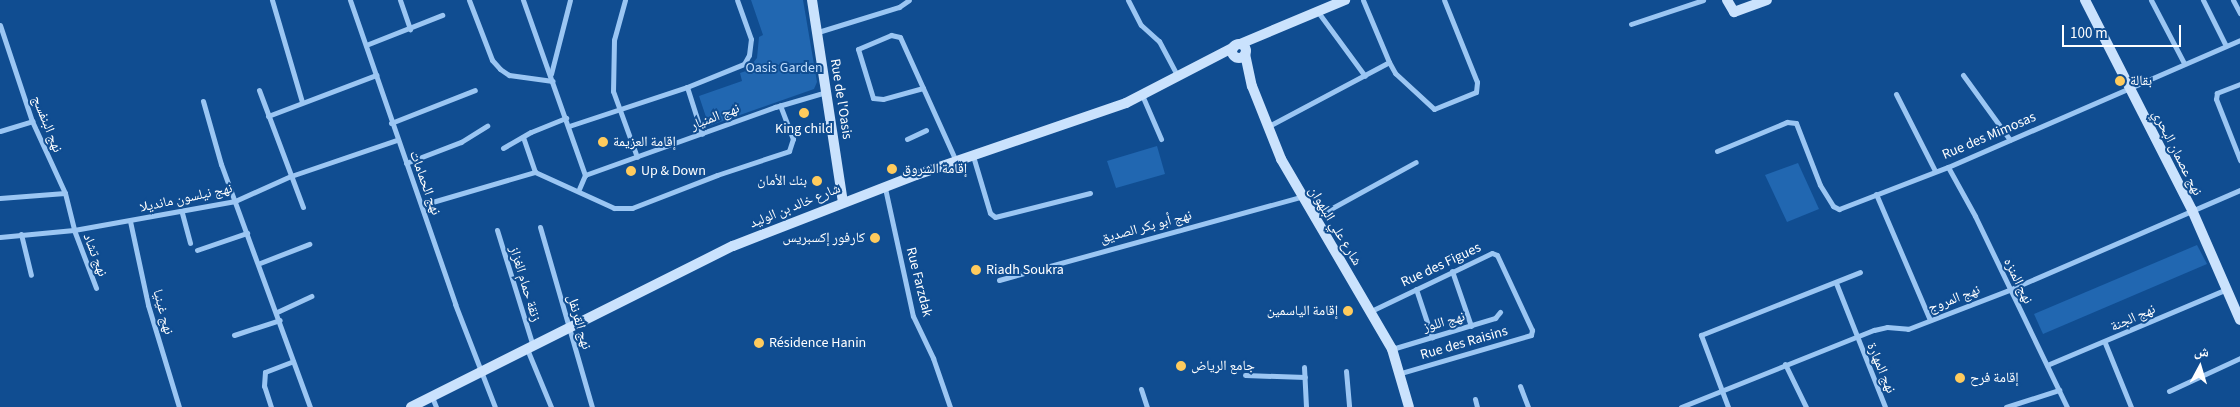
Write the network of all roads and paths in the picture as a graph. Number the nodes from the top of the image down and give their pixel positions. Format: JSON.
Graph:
{"nodes":[{"id":1,"x":272,"y":0,"type":"edge"},
{"id":2,"x":350,"y":0,"type":"edge"},
{"id":3,"x":400,"y":0,"type":"edge"},
{"id":4,"x":469,"y":0,"type":"edge"},
{"id":5,"x":523,"y":0,"type":"edge"},
{"id":6,"x":570,"y":0,"type":"edge"},
{"id":7,"x":737,"y":0,"type":"edge"},
{"id":8,"x":812,"y":0,"type":"edge"},
{"id":9,"x":909,"y":0,"type":"edge"},
{"id":10,"x":1128,"y":0,"type":"edge"},
{"id":11,"x":1364,"y":0,"type":"edge"},
{"id":12,"x":1444,"y":0,"type":"edge"},
{"id":13,"x":1679,"y":0,"type":"edge"},
{"id":14,"x":1703,"y":0,"type":"edge"},
{"id":15,"x":1727,"y":0,"type":"edge"},
{"id":16,"x":1767,"y":0,"type":"edge"},
{"id":17,"x":2085,"y":0,"type":"edge"},
{"id":18,"x":2151,"y":0,"type":"edge"},
{"id":19,"x":2204,"y":0,"type":"edge"},
{"id":20,"x":2233,"y":0,"type":"edge"},
{"id":21,"x":623,"y":1,"type":"edge"},
{"id":22,"x":1340,"y":1,"type":"edge"},
{"id":23,"x":1682,"y":7,"type":"junction"},
{"id":24,"x":1318,"y":12,"type":"junction"},
{"id":25,"x":2240,"y":13,"type":"edge"},
{"id":26,"x":442,"y":15,"type":"dead end"},
{"id":27,"x":1631,"y":24,"type":"dead end"},
{"id":28,"x":0,"y":25,"type":"edge"},
{"id":29,"x":410,"y":29,"type":"junction"},
{"id":30,"x":1274,"y":30,"type":"junction"},
{"id":31,"x":818,"y":32,"type":"junction"},
{"id":32,"x":2240,"y":40,"type":"edge"},
{"id":33,"x":366,"y":45,"type":"junction"},
{"id":34,"x":2226,"y":46,"type":"junction"},
{"id":35,"x":3,"y":48,"type":"edge"},
{"id":36,"x":1236,"y":51,"type":"junction"},
{"id":37,"x":1246,"y":54,"type":"junction"},
{"id":38,"x":1389,"y":62,"type":"junction"},
{"id":39,"x":2184,"y":63,"type":"junction"},
{"id":40,"x":376,"y":75,"type":"junction"},
{"id":41,"x":551,"y":75,"type":"junction"},
{"id":42,"x":1963,"y":75,"type":"dead end"},
{"id":43,"x":1365,"y":76,"type":"junction"},
{"id":44,"x":1179,"y":78,"type":"junction"},
{"id":45,"x":554,"y":81,"type":"junction"},
{"id":46,"x":2240,"y":84,"type":"edge"},
{"id":47,"x":1252,"y":86,"type":"junction"},
{"id":48,"x":687,"y":87,"type":"junction"},
{"id":49,"x":2130,"y":87,"type":"junction"},
{"id":50,"x":923,"y":88,"type":"junction"},
{"id":51,"x":259,"y":90,"type":"dead end"},
{"id":52,"x":475,"y":90,"type":"dead end"},
{"id":53,"x":826,"y":92,"type":"junction"},
{"id":54,"x":1896,"y":94,"type":"dead end"},
{"id":55,"x":1142,"y":96,"type":"junction"},
{"id":56,"x":204,"y":101,"type":"dead end"},
{"id":57,"x":302,"y":102,"type":"junction"},
{"id":58,"x":780,"y":105,"type":"junction"},
{"id":59,"x":619,"y":110,"type":"junction"},
{"id":60,"x":268,"y":116,"type":"junction"},
{"id":61,"x":566,"y":118,"type":"junction"},
{"id":62,"x":32,"y":121,"type":"junction"},
{"id":63,"x":391,"y":123,"type":"junction"},
{"id":64,"x":487,"y":126,"type":"dead end"},
{"id":65,"x":569,"y":126,"type":"junction"},
{"id":66,"x":1267,"y":127,"type":"junction"},
{"id":67,"x":926,"y":130,"type":"dead end"},
{"id":68,"x":0,"y":131,"type":"edge"},
{"id":69,"x":702,"y":134,"type":"junction"},
{"id":70,"x":522,"y":137,"type":"junction"},
{"id":71,"x":907,"y":139,"type":"dead end"},
{"id":72,"x":1161,"y":139,"type":"dead end"},
{"id":73,"x":397,"y":140,"type":"junction"},
{"id":74,"x":2010,"y":140,"type":"junction"},
{"id":75,"x":504,"y":148,"type":"dead end"},
{"id":76,"x":1717,"y":151,"type":"dead end"},
{"id":77,"x":973,"y":155,"type":"junction"},
{"id":78,"x":637,"y":157,"type":"junction"},
{"id":79,"x":2240,"y":160,"type":"edge"},
{"id":80,"x":956,"y":161,"type":"junction"},
{"id":81,"x":1416,"y":162,"type":"dead end"},
{"id":82,"x":406,"y":163,"type":"junction"},
{"id":83,"x":1948,"y":167,"type":"junction"},
{"id":84,"x":1935,"y":171,"type":"junction"},
{"id":85,"x":534,"y":172,"type":"junction"},
{"id":86,"x":585,"y":175,"type":"junction"},
{"id":87,"x":291,"y":176,"type":"junction"},
{"id":88,"x":884,"y":188,"type":"junction"},
{"id":89,"x":579,"y":189,"type":"junction"},
{"id":90,"x":2240,"y":190,"type":"edge"},
{"id":91,"x":1090,"y":193,"type":"dead end"},
{"id":92,"x":65,"y":194,"type":"junction"},
{"id":93,"x":1876,"y":194,"type":"junction"},
{"id":94,"x":1300,"y":197,"type":"junction"},
{"id":95,"x":0,"y":198,"type":"edge"},
{"id":96,"x":235,"y":201,"type":"junction"},
{"id":97,"x":842,"y":202,"type":"junction"},
{"id":98,"x":422,"y":205,"type":"junction"},
{"id":99,"x":303,"y":207,"type":"dead end"},
{"id":100,"x":2192,"y":210,"type":"junction"},
{"id":101,"x":182,"y":213,"type":"junction"},
{"id":102,"x":1314,"y":219,"type":"junction"},
{"id":103,"x":130,"y":221,"type":"junction"},
{"id":104,"x":540,"y":227,"type":"dead end"},
{"id":105,"x":74,"y":230,"type":"junction"},
{"id":106,"x":497,"y":230,"type":"dead end"},
{"id":107,"x":21,"y":234,"type":"junction"},
{"id":108,"x":247,"y":234,"type":"junction"},
{"id":109,"x":0,"y":237,"type":"edge"},
{"id":110,"x":190,"y":244,"type":"dead end"},
{"id":111,"x":309,"y":244,"type":"dead end"},
{"id":112,"x":197,"y":250,"type":"dead end"},
{"id":113,"x":260,"y":263,"type":"junction"},
{"id":114,"x":1452,"y":271,"type":"junction"},
{"id":115,"x":1860,"y":272,"type":"dead end"},
{"id":116,"x":31,"y":275,"type":"dead end"},
{"id":117,"x":999,"y":280,"type":"dead end"},
{"id":118,"x":1836,"y":283,"type":"junction"},
{"id":119,"x":96,"y":288,"type":"dead end"},
{"id":120,"x":1416,"y":289,"type":"junction"},
{"id":121,"x":2227,"y":289,"type":"junction"},
{"id":122,"x":2009,"y":290,"type":"junction"},
{"id":123,"x":312,"y":296,"type":"dead end"},
{"id":124,"x":1371,"y":311,"type":"junction"},
{"id":125,"x":277,"y":312,"type":"junction"},
{"id":126,"x":1500,"y":312,"type":"dead end"},
{"id":127,"x":280,"y":320,"type":"junction"},
{"id":128,"x":1930,"y":320,"type":"junction"},
{"id":129,"x":2240,"y":320,"type":"edge"},
{"id":130,"x":1471,"y":326,"type":"junction"},
{"id":131,"x":569,"y":329,"type":"junction"},
{"id":132,"x":1533,"y":332,"type":"joint"},
{"id":133,"x":234,"y":335,"type":"dead end"},
{"id":134,"x":1432,"y":337,"type":"junction"},
{"id":135,"x":1856,"y":337,"type":"junction"},
{"id":136,"x":2105,"y":343,"type":"junction"},
{"id":137,"x":530,"y":347,"type":"junction"},
{"id":138,"x":1392,"y":349,"type":"junction"},
{"id":139,"x":2240,"y":358,"type":"edge"},
{"id":140,"x":292,"y":361,"type":"junction"},
{"id":141,"x":1785,"y":364,"type":"junction"},
{"id":142,"x":2047,"y":365,"type":"junction"},
{"id":143,"x":1304,"y":367,"type":"dead end"},
{"id":144,"x":1346,"y":372,"type":"dead end"},
{"id":145,"x":480,"y":373,"type":"junction"},
{"id":146,"x":1401,"y":373,"type":"junction"},
{"id":147,"x":1245,"y":375,"type":"dead end"},
{"id":148,"x":1305,"y":377,"type":"junction"},
{"id":149,"x":1520,"y":386,"type":"dead end"},
{"id":150,"x":1142,"y":390,"type":"dead end"},
{"id":151,"x":1720,"y":390,"type":"junction"},
{"id":152,"x":2058,"y":390,"type":"junction"},
{"id":153,"x":2169,"y":390,"type":"dead end"},
{"id":154,"x":1475,"y":399,"type":"dead end"},
{"id":155,"x":434,"y":402,"type":"edge"},
{"id":156,"x":179,"y":407,"type":"edge"},
{"id":157,"x":271,"y":407,"type":"edge"},
{"id":158,"x":310,"y":407,"type":"edge"},
{"id":159,"x":411,"y":407,"type":"edge"},
{"id":160,"x":496,"y":407,"type":"edge"},
{"id":161,"x":551,"y":407,"type":"edge"},
{"id":162,"x":592,"y":407,"type":"edge"},
{"id":163,"x":950,"y":407,"type":"edge"},
{"id":164,"x":1147,"y":407,"type":"edge"},
{"id":165,"x":1306,"y":407,"type":"edge"},
{"id":166,"x":1349,"y":407,"type":"edge"},
{"id":167,"x":1409,"y":407,"type":"edge"},
{"id":168,"x":1477,"y":407,"type":"edge"},
{"id":169,"x":1528,"y":407,"type":"edge"},
{"id":170,"x":1681,"y":407,"type":"edge"},
{"id":171,"x":1728,"y":407,"type":"edge"},
{"id":172,"x":1806,"y":407,"type":"edge"},
{"id":173,"x":1885,"y":407,"type":"edge"},
{"id":174,"x":2006,"y":407,"type":"edge"},
{"id":175,"x":2067,"y":407,"type":"edge"},
{"id":176,"x":2131,"y":407,"type":"edge"}],
"edges":[{"from":1,"to":57,"type":"street"},
{"from":2,"to":33,"type":"street","name":"نهج الحمامات"},
{"from":3,"to":29,"type":"street"},
{"from":4,"to":45,"type":"street"},
{"from":5,"to":41,"type":"street"},
{"from":6,"to":41,"type":"street"},
{"from":7,"to":48,"type":"street"},
{"from":8,"to":31,"type":"street","name":"Rue de l'Oasis"},
{"from":9,"to":31,"type":"street"},
{"from":10,"to":44,"type":"street"},
{"from":11,"to":38,"type":"street"},
{"from":12,"to":38,"type":"street"},
{"from":13,"to":23,"type":"street"},
{"from":14,"to":23,"type":"street"},
{"from":15,"to":16,"type":"street"},
{"from":17,"to":49,"type":"street","name":"نهج عصمان البحري"},
{"from":18,"to":39,"type":"street"},
{"from":19,"to":34,"type":"street"},
{"from":20,"to":25,"type":"street"},
{"from":21,"to":59,"type":"street"},
{"from":22,"to":24,"type":"street","name":"شارع خالد بن الوليد"},
{"from":23,"to":27,"type":"street"},
{"from":24,"to":30,"type":"street","name":"شارع خالد بن الوليد"},
{"from":24,"to":43,"type":"street"},
{"from":26,"to":29,"type":"street"},
{"from":28,"to":35,"type":"street","name":"نهج البنفسج"},
{"from":29,"to":33,"type":"street"},
{"from":30,"to":36,"type":"street","name":"شارع خالد بن الوليد"},
{"from":30,"to":37,"type":"street","name":"شارع خالد بن الوليد"},
{"from":31,"to":53,"type":"street","name":"Rue de l'Oasis"},
{"from":32,"to":34,"type":"street","name":"Rue des Mimosas"},
{"from":33,"to":40,"type":"street","name":"نهج الحمامات"},
{"from":34,"to":39,"type":"street","name":"Rue des Mimosas"},
{"from":35,"to":62,"type":"street","name":"نهج البنفسج"},
{"from":36,"to":37,"type":"street"},
{"from":36,"to":44,"type":"street","name":"شارع خالد بن الوليد"},
{"from":36,"to":47,"type":"street"},
{"from":37,"to":47,"type":"street","name":"شارع علي البلهوان"},
{"from":38,"to":43,"type":"street"},
{"from":39,"to":49,"type":"street","name":"Rue des Mimosas"},
{"from":40,"to":57,"type":"street"},
{"from":40,"to":63,"type":"street","name":"نهج الحمامات"},
{"from":41,"to":45,"type":"street"},
{"from":42,"to":74,"type":"street"},
{"from":43,"to":66,"type":"street"},
{"from":44,"to":55,"type":"street","name":"شارع خالد بن الوليد"},
{"from":45,"to":61,"type":"street"},
{"from":46,"to":79,"type":"street"},
{"from":47,"to":66,"type":"street","name":"شارع علي البلهوان"},
{"from":48,"to":59,"type":"street"},
{"from":48,"to":69,"type":"street"},
{"from":49,"to":74,"type":"street","name":"Rue des Mimosas"},
{"from":49,"to":100,"type":"street","name":"نهج عصمان البحري"},
{"from":50,"to":50,"type":"street"},
{"from":50,"to":80,"type":"street"},
{"from":51,"to":60,"type":"street"},
{"from":52,"to":63,"type":"street"},
{"from":53,"to":58,"type":"street","name":"نهج المنيار"},
{"from":53,"to":97,"type":"street","name":"Rue de l'Oasis"},
{"from":54,"to":84,"type":"street"},
{"from":55,"to":72,"type":"street"},
{"from":55,"to":77,"type":"street","name":"شارع خالد بن الوليد"},
{"from":56,"to":96,"type":"street"},
{"from":57,"to":60,"type":"street"},
{"from":58,"to":69,"type":"street","name":"نهج المنيار"},
{"from":58,"to":89,"type":"street"},
{"from":59,"to":65,"type":"street"},
{"from":59,"to":78,"type":"street"},
{"from":60,"to":87,"type":"street"},
{"from":61,"to":65,"type":"street"},
{"from":61,"to":70,"type":"street"},
{"from":62,"to":68,"type":"street"},
{"from":62,"to":92,"type":"street","name":"نهج البنفسج"},
{"from":63,"to":73,"type":"street","name":"نهج الحمامات"},
{"from":64,"to":82,"type":"street"},
{"from":65,"to":86,"type":"street"},
{"from":66,"to":94,"type":"street","name":"شارع علي البلهوان"},
{"from":67,"to":71,"type":"street"},
{"from":69,"to":78,"type":"street","name":"نهج المنيار"},
{"from":70,"to":75,"type":"street"},
{"from":70,"to":85,"type":"street"},
{"from":73,"to":82,"type":"street","name":"نهج الحمامات"},
{"from":73,"to":87,"type":"street","name":"نهج نيلسون مانديلا"},
{"from":74,"to":83,"type":"street","name":"Rue des Mimosas"},
{"from":76,"to":93,"type":"street","name":"Rue des Mimosas"},
{"from":77,"to":80,"type":"street","name":"شارع خالد بن الوليد"},
{"from":77,"to":91,"type":"street"},
{"from":78,"to":86,"type":"street","name":"نهج المنيار"},
{"from":80,"to":88,"type":"street","name":"شارع خالد بن الوليد"},
{"from":81,"to":102,"type":"street"},
{"from":82,"to":98,"type":"street","name":"نهج الحمامات"},
{"from":83,"to":84,"type":"street","name":"Rue des Mimosas"},
{"from":83,"to":122,"type":"street","name":"نهج المنزه"},
{"from":84,"to":93,"type":"street","name":"Rue des Mimosas"},
{"from":85,"to":89,"type":"street"},
{"from":85,"to":98,"type":"street"},
{"from":86,"to":89,"type":"street"},
{"from":87,"to":96,"type":"street","name":"نهج نيلسون مانديلا"},
{"from":87,"to":99,"type":"street"},
{"from":88,"to":97,"type":"street","name":"شارع خالد بن الوليد"},
{"from":88,"to":163,"type":"street","name":"Rue Farzdak"},
{"from":90,"to":100,"type":"street","name":"نهج المروج"},
{"from":92,"to":95,"type":"street"},
{"from":92,"to":105,"type":"street","name":"نهج البنفسج"},
{"from":93,"to":128,"type":"street"},
{"from":94,"to":102,"type":"street","name":"شارع علي البلهوان"},
{"from":94,"to":117,"type":"street","name":"نهج أبو بكر الصديق"},
{"from":96,"to":101,"type":"street","name":"نهج نيلسون مانديلا"},
{"from":96,"to":108,"type":"street"},
{"from":97,"to":131,"type":"street","name":"شارع خالد بن الوليد"},
{"from":98,"to":145,"type":"street","name":"نهج الحمامات"},
{"from":100,"to":121,"type":"street","name":"نهج عصمان البحري"},
{"from":100,"to":122,"type":"street","name":"نهج المروج"},
{"from":101,"to":103,"type":"street","name":"نهج نيلسون مانديلا"},
{"from":101,"to":110,"type":"street"},
{"from":102,"to":124,"type":"street","name":"شارع علي البلهوان"},
{"from":103,"to":105,"type":"street","name":"نهج نيلسون مانديلا"},
{"from":103,"to":156,"type":"street","name":"نهج غينيا"},
{"from":104,"to":131,"type":"street","name":"نهج القرنفل"},
{"from":105,"to":107,"type":"street","name":"نهج نيلسون مانديلا"},
{"from":105,"to":119,"type":"street","name":"نهج تشاد"},
{"from":106,"to":137,"type":"street","name":"زنقة حمام الغزاز"},
{"from":107,"to":109,"type":"street","name":"نهج نيلسون مانديلا"},
{"from":107,"to":116,"type":"street"},
{"from":108,"to":112,"type":"street"},
{"from":108,"to":113,"type":"street"},
{"from":111,"to":113,"type":"street"},
{"from":113,"to":125,"type":"street"},
{"from":114,"to":120,"type":"street","name":"Rue des Figues"},
{"from":114,"to":130,"type":"street"},
{"from":114,"to":132,"type":"street","name":"Rue des Figues"},
{"from":115,"to":118,"type":"street"},
{"from":118,"to":135,"type":"street","name":"نهج المهارة"},
{"from":118,"to":151,"type":"street"},
{"from":120,"to":124,"type":"street","name":"Rue des Figues"},
{"from":120,"to":134,"type":"street"},
{"from":121,"to":129,"type":"street","name":"نهج عصمان البحري"},
{"from":121,"to":136,"type":"street","name":"نهج الجنة"},
{"from":122,"to":128,"type":"street","name":"نهج المروج"},
{"from":122,"to":142,"type":"street","name":"نهج المنزه"},
{"from":123,"to":125,"type":"street"},
{"from":124,"to":138,"type":"street","name":"شارع علي البلهوان"},
{"from":125,"to":127,"type":"street"},
{"from":126,"to":130,"type":"street","name":"نهج اللوز"},
{"from":127,"to":133,"type":"street"},
{"from":127,"to":140,"type":"street"},
{"from":128,"to":135,"type":"street","name":"نهج المروج"},
{"from":130,"to":134,"type":"street","name":"نهج اللوز"},
{"from":131,"to":137,"type":"street","name":"شارع خالد بن الوليد"},
{"from":131,"to":162,"type":"street","name":"نهج القرنفل"},
{"from":132,"to":146,"type":"street","name":"Rue des Raisins"},
{"from":134,"to":138,"type":"street","name":"نهج اللوز"},
{"from":135,"to":141,"type":"street","name":"نهج المروج"},
{"from":135,"to":173,"type":"street","name":"نهج المهارة"},
{"from":136,"to":142,"type":"street","name":"نهج الجنة"},
{"from":136,"to":176,"type":"street"},
{"from":137,"to":145,"type":"street","name":"شارع خالد بن الوليد"},
{"from":137,"to":161,"type":"street","name":"زنقة حمام الغزاز"},
{"from":138,"to":146,"type":"street","name":"شارع علي البلهوان"},
{"from":139,"to":153,"type":"street"},
{"from":140,"to":157,"type":"street"},
{"from":140,"to":158,"type":"street"},
{"from":141,"to":151,"type":"street","name":"نهج المروج"},
{"from":141,"to":172,"type":"street"},
{"from":142,"to":152,"type":"street","name":"نهج المنزه"},
{"from":143,"to":148,"type":"street"},
{"from":144,"to":166,"type":"street"},
{"from":145,"to":155,"type":"street","name":"شارع خالد بن الوليد"},
{"from":145,"to":160,"type":"street","name":"نهج الحمامات"},
{"from":146,"to":167,"type":"street","name":"شارع علي البلهوان"},
{"from":147,"to":148,"type":"street"},
{"from":148,"to":165,"type":"street"},
{"from":149,"to":169,"type":"street"},
{"from":150,"to":164,"type":"street"},
{"from":151,"to":170,"type":"street","name":"نهج المروج"},
{"from":151,"to":171,"type":"street"},
{"from":152,"to":174,"type":"street"},
{"from":152,"to":175,"type":"street","name":"نهج المنزه"},
{"from":154,"to":168,"type":"street"},
{"from":155,"to":159,"type":"street","name":"شارع خالد بن الوليد"}]}
